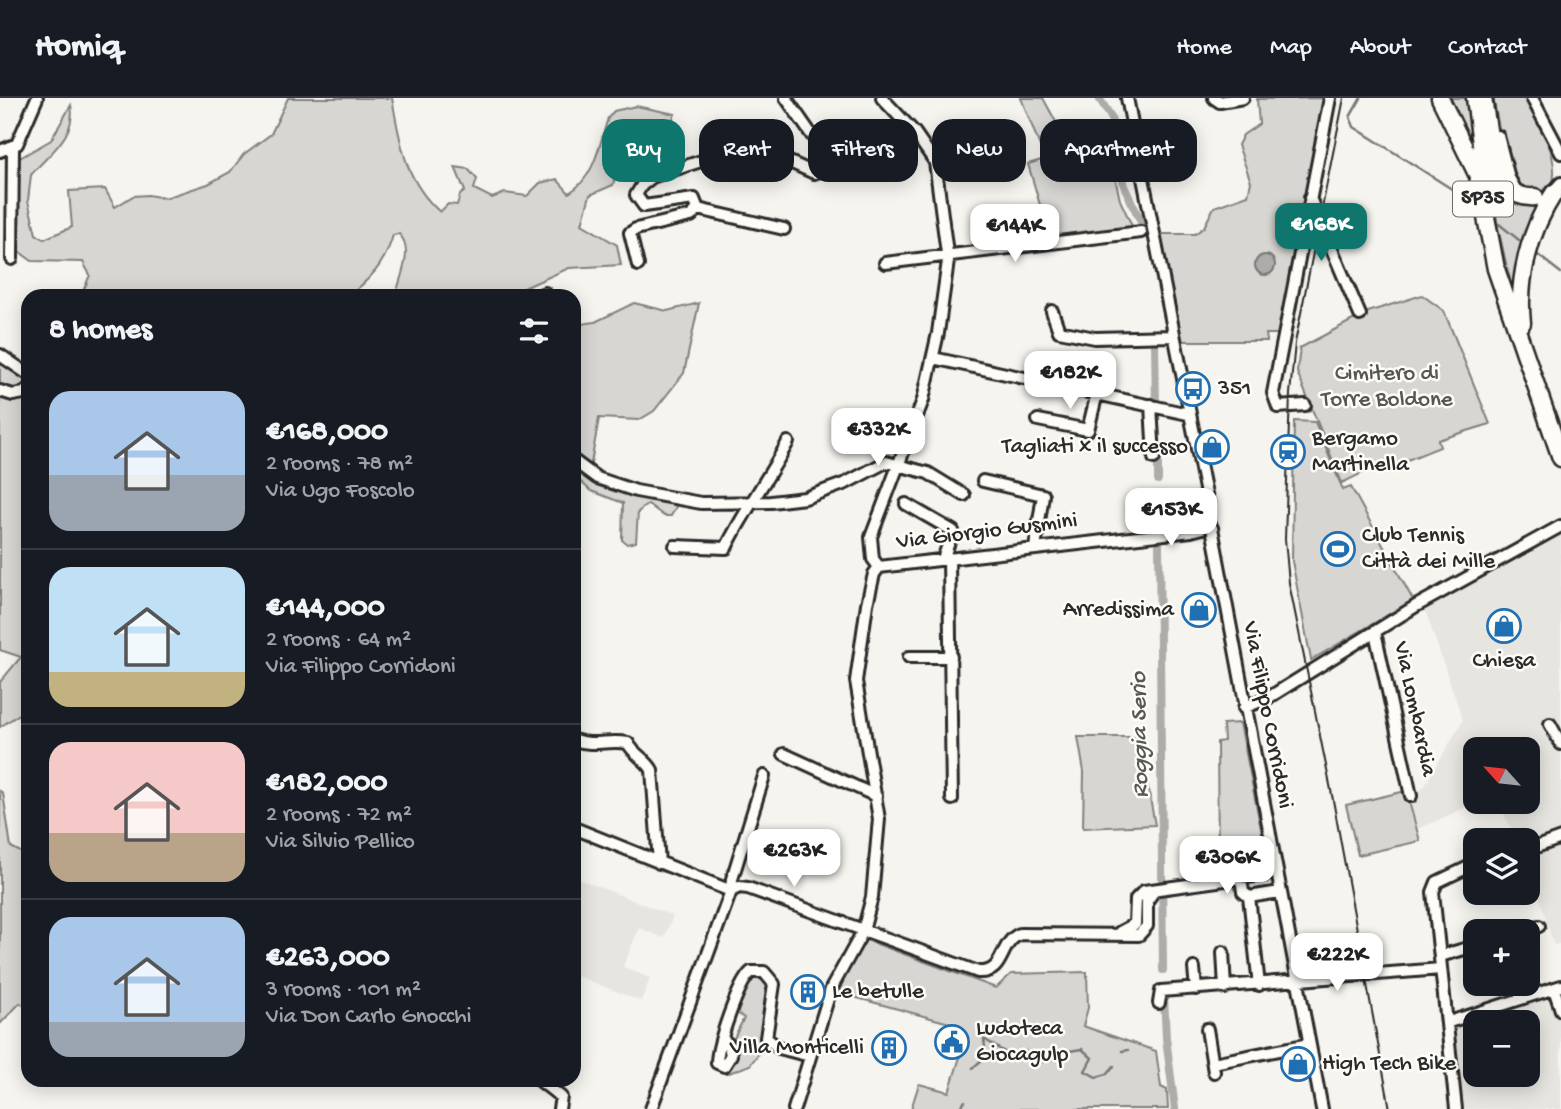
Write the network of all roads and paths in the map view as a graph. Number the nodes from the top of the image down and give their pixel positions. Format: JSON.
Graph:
{"nodes":[{"id":1,"x":37,"y":98,"type":"edge"},
{"id":2,"x":786,"y":98,"type":"edge"},
{"id":3,"x":882,"y":98,"type":"edge"},
{"id":4,"x":1126,"y":98,"type":"edge"},
{"id":5,"x":1214,"y":98,"type":"edge"},
{"id":6,"x":1244,"y":98,"type":"edge"},
{"id":7,"x":1330,"y":98,"type":"edge"},
{"id":8,"x":1440,"y":98,"type":"edge"},
{"id":9,"x":1481,"y":98,"type":"edge"},
{"id":10,"x":1532,"y":98,"type":"edge"},
{"id":11,"x":13,"y":147,"type":"junction"},
{"id":12,"x":0,"y":151,"type":"edge"},
{"id":13,"x":1561,"y":153,"type":"edge"},
{"id":14,"x":1498,"y":177,"type":"junction"},
{"id":15,"x":1559,"y":186,"type":"edge"},
{"id":16,"x":1535,"y":197,"type":"junction"},
{"id":17,"x":1310,"y":198,"type":"junction"},
{"id":18,"x":698,"y":209,"type":"junction"},
{"id":19,"x":784,"y":229,"type":"dead end"},
{"id":20,"x":1141,"y":232,"type":"dead end"},
{"id":21,"x":948,"y":256,"type":"junction"},
{"id":22,"x":12,"y":259,"type":"dead end"},
{"id":23,"x":885,"y":262,"type":"dead end"},
{"id":24,"x":639,"y":265,"type":"dead end"},
{"id":25,"x":1510,"y":305,"type":"junction"},
{"id":26,"x":1052,"y":310,"type":"dead end"},
{"id":27,"x":1360,"y":315,"type":"dead end"},
{"id":28,"x":1172,"y":335,"type":"junction"},
{"id":29,"x":0,"y":355,"type":"edge"},
{"id":30,"x":933,"y":358,"type":"junction"},
{"id":31,"x":21,"y":369,"type":"edge"},
{"id":32,"x":0,"y":391,"type":"edge"},
{"id":33,"x":1097,"y":393,"type":"junction"},
{"id":34,"x":21,"y":394,"type":"edge"},
{"id":35,"x":1151,"y":405,"type":"junction"},
{"id":36,"x":1305,"y":405,"type":"dead end"},
{"id":37,"x":1188,"y":414,"type":"junction"},
{"id":38,"x":1038,"y":420,"type":"dead end"},
{"id":39,"x":1547,"y":420,"type":"junction"},
{"id":40,"x":788,"y":442,"type":"dead end"},
{"id":41,"x":1154,"y":458,"type":"dead end"},
{"id":42,"x":1561,"y":458,"type":"edge"},
{"id":43,"x":897,"y":463,"type":"junction"},
{"id":44,"x":581,"y":466,"type":"edge"},
{"id":45,"x":983,"y":481,"type":"dead end"},
{"id":46,"x":964,"y":495,"type":"dead end"},
{"id":47,"x":752,"y":502,"type":"junction"},
{"id":48,"x":906,"y":504,"type":"dead end"},
{"id":49,"x":1197,"y":522,"type":"junction"},
{"id":50,"x":1561,"y":526,"type":"edge"},
{"id":51,"x":675,"y":546,"type":"dead end"},
{"id":52,"x":1035,"y":548,"type":"junction"},
{"id":53,"x":946,"y":558,"type":"junction"},
{"id":54,"x":880,"y":567,"type":"junction"},
{"id":55,"x":1375,"y":632,"type":"junction"},
{"id":56,"x":909,"y":657,"type":"dead end"},
{"id":57,"x":951,"y":657,"type":"junction"},
{"id":58,"x":1244,"y":708,"type":"junction"},
{"id":59,"x":1550,"y":724,"type":"dead end"},
{"id":60,"x":581,"y":742,"type":"edge"},
{"id":61,"x":1561,"y":744,"type":"edge"},
{"id":62,"x":784,"y":754,"type":"dead end"},
{"id":63,"x":764,"y":776,"type":"dead end"},
{"id":64,"x":876,"y":796,"type":"junction"},
{"id":65,"x":1411,"y":796,"type":"dead end"},
{"id":66,"x":952,"y":800,"type":"dead end"},
{"id":67,"x":581,"y":831,"type":"edge"},
{"id":68,"x":1561,"y":838,"type":"edge"},
{"id":69,"x":1540,"y":846,"type":"edge"},
{"id":70,"x":659,"y":863,"type":"junction"},
{"id":71,"x":739,"y":863,"type":"junction"},
{"id":72,"x":1463,"y":870,"type":"edge"},
{"id":73,"x":1276,"y":873,"type":"junction"},
{"id":74,"x":1241,"y":878,"type":"junction"},
{"id":75,"x":748,"y":888,"type":"junction"},
{"id":76,"x":732,"y":891,"type":"junction"},
{"id":77,"x":1280,"y":892,"type":"junction"},
{"id":78,"x":1250,"y":898,"type":"junction"},
{"id":79,"x":863,"y":931,"type":"junction"},
{"id":80,"x":1463,"y":949,"type":"edge"},
{"id":81,"x":1223,"y":951,"type":"dead end"},
{"id":82,"x":1440,"y":956,"type":"junction"},
{"id":83,"x":1194,"y":968,"type":"dead end"},
{"id":84,"x":1441,"y":969,"type":"junction"},
{"id":85,"x":1297,"y":980,"type":"junction"},
{"id":86,"x":1259,"y":985,"type":"junction"},
{"id":87,"x":1558,"y":987,"type":"edge"},
{"id":88,"x":1225,"y":988,"type":"junction"},
{"id":89,"x":1196,"y":989,"type":"junction"},
{"id":90,"x":1159,"y":1003,"type":"dead end"},
{"id":91,"x":1561,"y":1010,"type":"edge"},
{"id":92,"x":1448,"y":1022,"type":"junction"},
{"id":93,"x":1207,"y":1029,"type":"dead end"},
{"id":94,"x":723,"y":1039,"type":"dead end"},
{"id":95,"x":1309,"y":1044,"type":"junction"},
{"id":96,"x":810,"y":1056,"type":"junction"},
{"id":97,"x":548,"y":1087,"type":"edge"},
{"id":98,"x":559,"y":1109,"type":"edge"},
{"id":99,"x":651,"y":1109,"type":"edge"},
{"id":100,"x":794,"y":1109,"type":"edge"},
{"id":101,"x":1322,"y":1109,"type":"edge"},
{"id":102,"x":1456,"y":1109,"type":"edge"}],
"edges":[{"from":1,"to":11,"type":"street"},
{"from":2,"to":18,"type":"street"},
{"from":3,"to":21,"type":"street"},
{"from":4,"to":28,"type":"street"},
{"from":5,"to":6,"type":"street"},
{"from":7,"to":17,"type":"street"},
{"from":8,"to":25,"type":"highway","number":"SP35"},
{"from":9,"to":14,"type":"highway","number":"SP35"},
{"from":9,"to":16,"type":"street"},
{"from":9,"to":25,"type":"highway","number":"SP35"},
{"from":10,"to":13,"type":"street"},
{"from":11,"to":12,"type":"street"},
{"from":11,"to":22,"type":"street"},
{"from":14,"to":15,"type":"street"},
{"from":14,"to":16,"type":"highway","number":"SP35"},
{"from":15,"to":16,"type":"street","number":"SP35"},
{"from":15,"to":39,"type":"highway","number":"SP35"},
{"from":17,"to":27,"type":"street"},
{"from":17,"to":36,"type":"street"},
{"from":18,"to":19,"type":"street"},
{"from":18,"to":24,"type":"street"},
{"from":20,"to":21,"type":"street"},
{"from":21,"to":23,"type":"street"},
{"from":21,"to":30,"type":"street"},
{"from":25,"to":39,"type":"highway","number":"SP35"},
{"from":26,"to":28,"type":"street"},
{"from":28,"to":37,"type":"street"},
{"from":29,"to":31,"type":"street"},
{"from":30,"to":33,"type":"street"},
{"from":30,"to":43,"type":"street"},
{"from":32,"to":34,"type":"street"},
{"from":33,"to":35,"type":"street"},
{"from":33,"to":38,"type":"street"},
{"from":35,"to":37,"type":"street"},
{"from":35,"to":41,"type":"street"},
{"from":37,"to":49,"type":"street"},
{"from":39,"to":42,"type":"highway","number":"SP35"},
{"from":40,"to":47,"type":"street"},
{"from":43,"to":46,"type":"street"},
{"from":43,"to":47,"type":"street"},
{"from":43,"to":54,"type":"street"},
{"from":44,"to":47,"type":"street"},
{"from":45,"to":52,"type":"street"},
{"from":47,"to":51,"type":"street"},
{"from":48,"to":53,"type":"street"},
{"from":49,"to":52,"type":"street","name":"Via Giorgio Gusmini"},
{"from":49,"to":58,"type":"street","name":"Via Filippo Corridoni"},
{"from":50,"to":55,"type":"street"},
{"from":52,"to":53,"type":"street","name":"Via Giorgio Gusmini"},
{"from":53,"to":54,"type":"street","name":"Via Giorgio Gusmini"},
{"from":53,"to":57,"type":"street"},
{"from":54,"to":64,"type":"street"},
{"from":55,"to":58,"type":"street"},
{"from":55,"to":65,"type":"street","name":"Via Lombardia"},
{"from":56,"to":57,"type":"street"},
{"from":57,"to":66,"type":"street"},
{"from":58,"to":73,"type":"street","name":"Via Filippo Corridoni"},
{"from":59,"to":61,"type":"street"},
{"from":60,"to":70,"type":"street"},
{"from":62,"to":64,"type":"street"},
{"from":63,"to":71,"type":"street"},
{"from":64,"to":79,"type":"street"},
{"from":67,"to":70,"type":"street"},
{"from":68,"to":69,"type":"street"},
{"from":70,"to":76,"type":"street"},
{"from":71,"to":75,"type":"street"},
{"from":71,"to":76,"type":"street"},
{"from":72,"to":82,"type":"street"},
{"from":73,"to":74,"type":"street"},
{"from":73,"to":77,"type":"street","name":"Via Filippo Corridoni"},
{"from":74,"to":78,"type":"street"},
{"from":74,"to":79,"type":"street"},
{"from":75,"to":76,"type":"street"},
{"from":75,"to":79,"type":"street"},
{"from":76,"to":99,"type":"street"},
{"from":77,"to":78,"type":"street"},
{"from":77,"to":85,"type":"street","name":"Via Filippo Corridoni"},
{"from":78,"to":86,"type":"street"},
{"from":79,"to":96,"type":"street"},
{"from":80,"to":82,"type":"street"},
{"from":81,"to":88,"type":"street"},
{"from":82,"to":84,"type":"street"},
{"from":83,"to":89,"type":"street"},
{"from":84,"to":85,"type":"street"},
{"from":84,"to":92,"type":"street"},
{"from":85,"to":86,"type":"street"},
{"from":85,"to":95,"type":"street","name":"Via Filippo Corridoni"},
{"from":86,"to":88,"type":"street"},
{"from":87,"to":91,"type":"street"},
{"from":87,"to":92,"type":"street"},
{"from":88,"to":89,"type":"street"},
{"from":89,"to":90,"type":"street"},
{"from":92,"to":102,"type":"street"},
{"from":93,"to":95,"type":"street"},
{"from":94,"to":96,"type":"street"},
{"from":95,"to":101,"type":"street","name":"Via Filippo Corridoni"},
{"from":96,"to":100,"type":"street"},
{"from":97,"to":98,"type":"street"}]}
